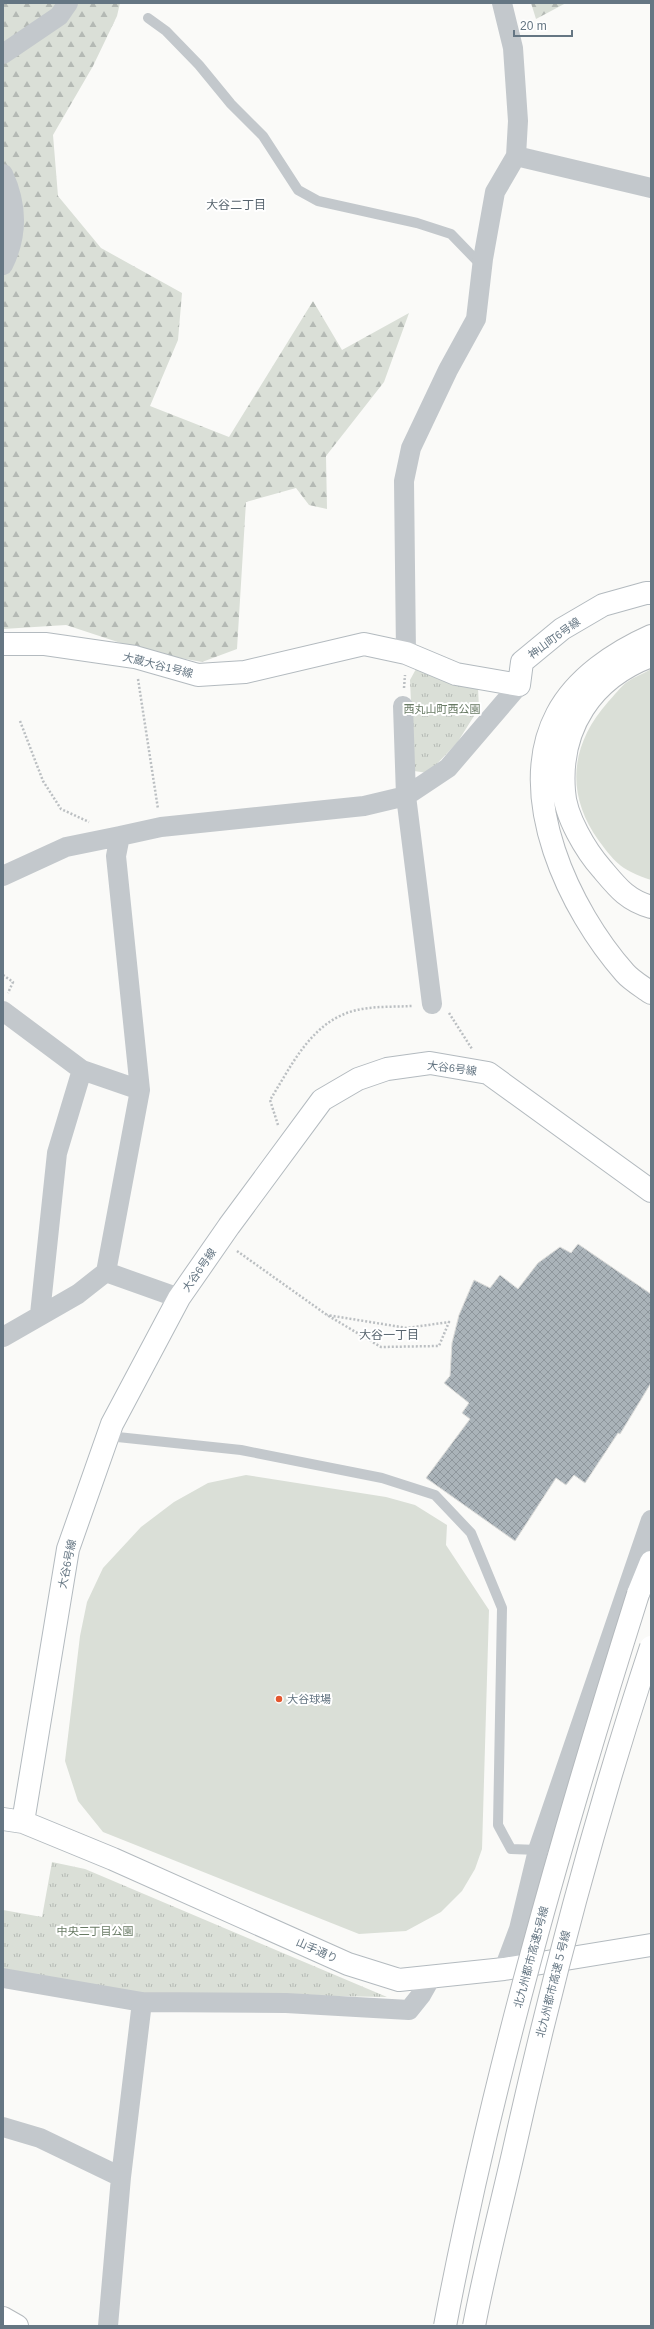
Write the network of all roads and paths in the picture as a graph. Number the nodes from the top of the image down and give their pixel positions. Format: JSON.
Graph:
{"nodes":[{"id":1,"x":68,"y":3,"type":"edge"},
{"id":2,"x":502,"y":3,"type":"edge"},
{"id":3,"x":148,"y":18,"type":"dead end"},
{"id":4,"x":3,"y":54,"type":"edge"},
{"id":5,"x":516,"y":156,"type":"junction"},
{"id":6,"x":3,"y":174,"type":"edge"},
{"id":7,"x":651,"y":188,"type":"edge"},
{"id":8,"x":3,"y":265,"type":"edge"},
{"id":9,"x":482,"y":266,"type":"junction"},
{"id":10,"x":651,"y":593,"type":"edge"},
{"id":11,"x":651,"y":636,"type":"edge"},
{"id":12,"x":3,"y":644,"type":"edge"},
{"id":13,"x":406,"y":653,"type":"junction"},
{"id":14,"x":651,"y":656,"type":"edge"},
{"id":15,"x":135,"y":657,"type":"junction"},
{"id":16,"x":519,"y":685,"type":"junction"},
{"id":17,"x":403,"y":706,"type":"joint"},
{"id":18,"x":20,"y":720,"type":"dead end"},
{"id":19,"x":406,"y":796,"type":"junction"},
{"id":20,"x":161,"y":827,"type":"junction"},
{"id":21,"x":120,"y":836,"type":"junction"},
{"id":22,"x":592,"y":858,"type":"junction"},
{"id":23,"x":3,"y":876,"type":"edge"},
{"id":24,"x":651,"y":894,"type":"edge"},
{"id":25,"x":651,"y":907,"type":"edge"},
{"id":26,"x":3,"y":975,"type":"edge"},
{"id":27,"x":651,"y":993,"type":"edge"},
{"id":28,"x":432,"y":1004,"type":"junction"},
{"id":29,"x":4,"y":1005,"type":"edge"},
{"id":30,"x":470,"y":1046,"type":"dead end"},
{"id":31,"x":82,"y":1070,"type":"junction"},
{"id":32,"x":140,"y":1090,"type":"junction"},
{"id":33,"x":270,"y":1100,"type":"dead end"},
{"id":34,"x":651,"y":1191,"type":"edge"},
{"id":35,"x":220,"y":1239,"type":"junction"},
{"id":36,"x":106,"y":1272,"type":"junction"},
{"id":37,"x":179,"y":1298,"type":"junction"},
{"id":38,"x":40,"y":1314,"type":"junction"},
{"id":39,"x":327,"y":1315,"type":"junction"},
{"id":40,"x":3,"y":1337,"type":"edge"},
{"id":41,"x":108,"y":1436,"type":"junction"},
{"id":42,"x":651,"y":1520,"type":"edge"},
{"id":43,"x":651,"y":1562,"type":"edge"},
{"id":44,"x":651,"y":1569,"type":"edge"},
{"id":45,"x":638,"y":1594,"type":"junction"},
{"id":46,"x":651,"y":1647,"type":"edge"},
{"id":47,"x":13,"y":1820,"type":"edge"},
{"id":48,"x":538,"y":1850,"type":"junction"},
{"id":49,"x":651,"y":1945,"type":"edge"},
{"id":50,"x":504,"y":1969,"type":"junction"},
{"id":51,"x":3,"y":1978,"type":"edge"},
{"id":52,"x":430,"y":1979,"type":"junction"},
{"id":53,"x":142,"y":2002,"type":"junction"},
{"id":54,"x":3,"y":2127,"type":"edge"},
{"id":55,"x":121,"y":2176,"type":"junction"},
{"id":56,"x":108,"y":2326,"type":"edge"},
{"id":57,"x":445,"y":2326,"type":"edge"},
{"id":58,"x":474,"y":2326,"type":"edge"}],
"edges":[{"from":1,"to":4,"type":"street"},
{"from":2,"to":5,"type":"street"},
{"from":3,"to":9,"type":"lane"},
{"from":5,"to":7,"type":"street"},
{"from":5,"to":9,"type":"street"},
{"from":6,"to":8,"type":"street"},
{"from":9,"to":13,"type":"street"},
{"from":10,"to":16,"type":"main road","name":"神山町6号線"},
{"from":11,"to":27,"type":"main road"},
{"from":12,"to":15,"type":"main road","name":"大蔵大谷1号線"},
{"from":13,"to":15,"type":"main road","name":"大蔵大谷1号線"},
{"from":13,"to":16,"type":"main road"},
{"from":13,"to":17,"type":"path"},
{"from":14,"to":22,"type":"main road"},
{"from":15,"to":20,"type":"path"},
{"from":16,"to":19,"type":"street"},
{"from":17,"to":19,"type":"street"},
{"from":18,"to":21,"type":"path"},
{"from":19,"to":20,"type":"street"},
{"from":19,"to":28,"type":"street"},
{"from":20,"to":21,"type":"street"},
{"from":21,"to":23,"type":"street"},
{"from":21,"to":32,"type":"street"},
{"from":22,"to":24,"type":"main road"},
{"from":22,"to":25,"type":"main road"},
{"from":26,"to":29,"type":"path"},
{"from":28,"to":30,"type":"path"},
{"from":28,"to":33,"type":"path"},
{"from":29,"to":31,"type":"street"},
{"from":31,"to":32,"type":"street"},
{"from":31,"to":38,"type":"street"},
{"from":32,"to":36,"type":"street"},
{"from":34,"to":35,"type":"main road","name":"大谷6号線"},
{"from":35,"to":37,"type":"main road","name":"大谷6号線"},
{"from":35,"to":39,"type":"path"},
{"from":36,"to":37,"type":"street"},
{"from":36,"to":38,"type":"street"},
{"from":37,"to":41,"type":"main road","name":"大谷6号線"},
{"from":38,"to":40,"type":"street"},
{"from":39,"to":39,"type":"path"},
{"from":41,"to":47,"type":"main road","name":"大谷6号線"},
{"from":41,"to":48,"type":"lane"},
{"from":42,"to":48,"type":"street"},
{"from":43,"to":45,"type":"main road"},
{"from":44,"to":45,"type":"main road"},
{"from":45,"to":57,"type":"main road","name":"北九州都市高速5号線","bridge":true},
{"from":46,"to":58,"type":"main road","name":"北九州都市高速５号線","bridge":true},
{"from":47,"to":52,"type":"main road","name":"山手通り"},
{"from":48,"to":50,"type":"street"},
{"from":49,"to":50,"type":"main road","name":"山手通り"},
{"from":50,"to":52,"type":"main road","name":"山手通り"},
{"from":51,"to":53,"type":"street"},
{"from":52,"to":53,"type":"street"},
{"from":53,"to":55,"type":"street"},
{"from":54,"to":55,"type":"street"},
{"from":55,"to":56,"type":"street"}]}
